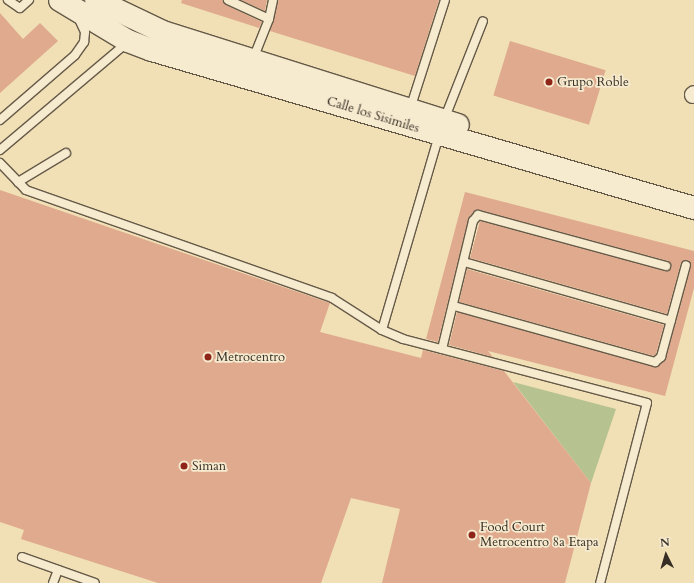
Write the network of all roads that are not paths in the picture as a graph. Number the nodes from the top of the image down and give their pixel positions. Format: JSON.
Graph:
{"nodes":[{"id":1,"x":8,"y":0,"type":"edge"},
{"id":2,"x":29,"y":0,"type":"edge"},
{"id":3,"x":96,"y":0,"type":"edge"},
{"id":4,"x":228,"y":0,"type":"edge"},
{"id":5,"x":273,"y":0,"type":"edge"},
{"id":6,"x":445,"y":0,"type":"edge"},
{"id":7,"x":66,"y":4,"type":"edge"},
{"id":8,"x":269,"y":19,"type":"junction"},
{"id":9,"x":482,"y":21,"type":"dead end"},
{"id":10,"x":128,"y":41,"type":"junction"},
{"id":11,"x":253,"y":60,"type":"junction"},
{"id":12,"x":408,"y":117,"type":"junction"},
{"id":13,"x":0,"y":120,"type":"edge"},
{"id":14,"x":441,"y":128,"type":"junction"},
{"id":15,"x":0,"y":150,"type":"edge"},
{"id":16,"x":66,"y":153,"type":"dead end"},
{"id":17,"x":0,"y":163,"type":"edge"},
{"id":18,"x":18,"y":182,"type":"junction"},
{"id":19,"x":694,"y":193,"type":"edge"},
{"id":20,"x":694,"y":208,"type":"edge"},
{"id":21,"x":464,"y":262,"type":"junction"},
{"id":22,"x":686,"y":265,"type":"dead end"},
{"id":23,"x":666,"y":266,"type":"dead end"},
{"id":24,"x":454,"y":306,"type":"junction"},
{"id":25,"x":671,"y":321,"type":"junction"},
{"id":26,"x":382,"y":330,"type":"junction"},
{"id":27,"x":442,"y":349,"type":"junction"},
{"id":28,"x":22,"y":557,"type":"dead end"},
{"id":29,"x":58,"y":570,"type":"junction"},
{"id":30,"x":84,"y":581,"type":"edge"},
{"id":31,"x":53,"y":583,"type":"edge"},
{"id":32,"x":95,"y":583,"type":"edge"},
{"id":33,"x":600,"y":583,"type":"edge"}],
"edges":[{"from":1,"to":2,"type":"lane"},
{"from":3,"to":11,"type":"main road","name":"Calle los Sisimiles"},
{"from":4,"to":8,"type":"lane"},
{"from":5,"to":8,"type":"lane"},
{"from":6,"to":12,"type":"lane"},
{"from":7,"to":10,"type":"main road","name":"Calle los Sisimiles"},
{"from":7,"to":13,"type":"lane"},
{"from":8,"to":11,"type":"lane"},
{"from":9,"to":14,"type":"lane"},
{"from":10,"to":12,"type":"main road","name":"Calle los Sisimiles"},
{"from":10,"to":15,"type":"lane"},
{"from":11,"to":12,"type":"main road","name":"Calle los Sisimiles"},
{"from":12,"to":14,"type":"main road","name":"Calle los Sisimiles"},
{"from":14,"to":19,"type":"main road","name":"Calle los Sisimiles"},
{"from":14,"to":20,"type":"main road","name":"Calle los Sisimiles"},
{"from":14,"to":26,"type":"lane"},
{"from":16,"to":18,"type":"lane"},
{"from":17,"to":18,"type":"lane"},
{"from":18,"to":26,"type":"lane"},
{"from":21,"to":23,"type":"lane"},
{"from":21,"to":24,"type":"lane"},
{"from":21,"to":25,"type":"lane"},
{"from":22,"to":25,"type":"lane"},
{"from":24,"to":25,"type":"lane"},
{"from":24,"to":27,"type":"lane"},
{"from":26,"to":27,"type":"lane"},
{"from":27,"to":33,"type":"lane"},
{"from":28,"to":29,"type":"lane"},
{"from":29,"to":30,"type":"lane"},
{"from":29,"to":31,"type":"lane"},
{"from":30,"to":32,"type":"lane"}]}
